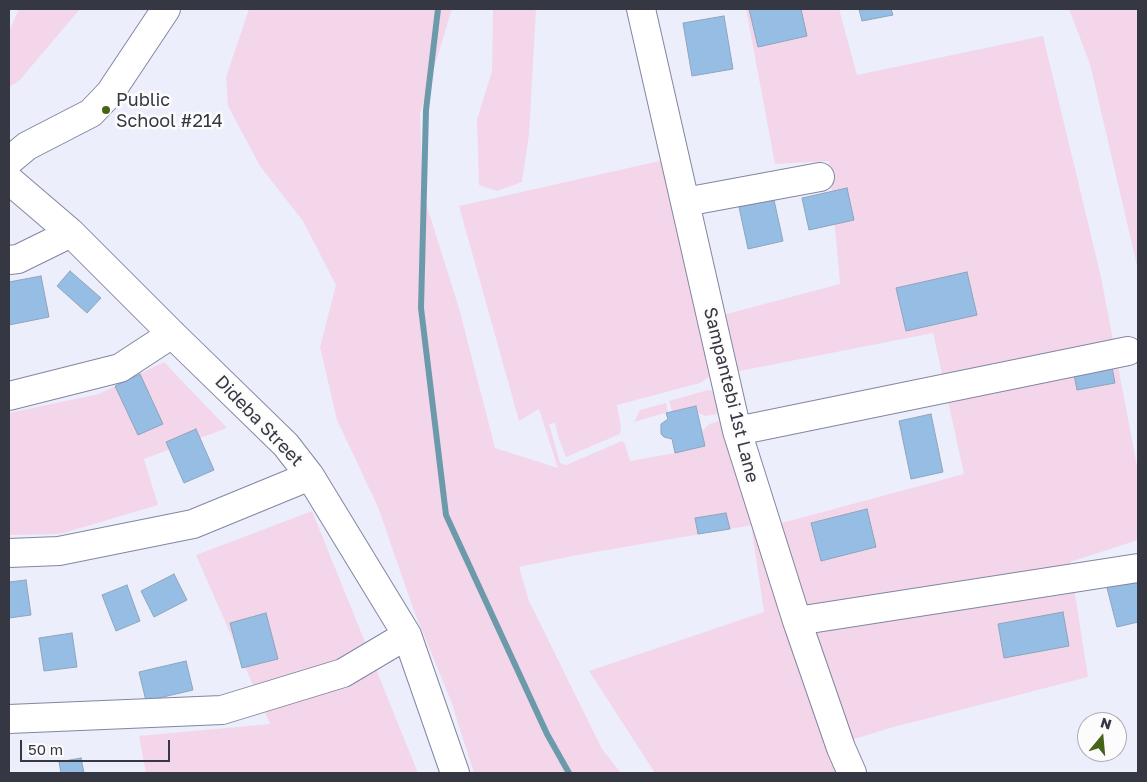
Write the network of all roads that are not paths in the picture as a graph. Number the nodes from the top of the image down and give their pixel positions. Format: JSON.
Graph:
{"nodes":[{"id":1,"x":166,"y":9,"type":"edge"},
{"id":2,"x":641,"y":9,"type":"edge"},
{"id":3,"x":9,"y":160,"type":"edge"},
{"id":4,"x":820,"y":177,"type":"dead end"},
{"id":5,"x":9,"y":180,"type":"edge"},
{"id":6,"x":685,"y":202,"type":"junction"},
{"id":7,"x":71,"y":233,"type":"junction"},
{"id":8,"x":9,"y":260,"type":"edge"},
{"id":9,"x":172,"y":334,"type":"junction"},
{"id":10,"x":1128,"y":351,"type":"dead end"},
{"id":11,"x":9,"y":396,"type":"edge"},
{"id":12,"x":737,"y":431,"type":"junction"},
{"id":13,"x":310,"y":476,"type":"junction"},
{"id":14,"x":9,"y":553,"type":"edge"},
{"id":15,"x":1138,"y":568,"type":"edge"},
{"id":16,"x":797,"y":621,"type":"junction"},
{"id":17,"x":407,"y":635,"type":"junction"},
{"id":18,"x":9,"y":719,"type":"edge"},
{"id":19,"x":455,"y":773,"type":"edge"},
{"id":20,"x":852,"y":773,"type":"edge"}],
"edges":[{"from":1,"to":3,"type":"street"},
{"from":2,"to":6,"type":"street","name":"Sampantebi 1st Lane"},
{"from":4,"to":6,"type":"street"},
{"from":5,"to":7,"type":"street","name":"Dideba Street"},
{"from":6,"to":12,"type":"street","name":"Sampantebi 1st Lane"},
{"from":7,"to":8,"type":"street"},
{"from":7,"to":9,"type":"street","name":"Dideba Street"},
{"from":9,"to":11,"type":"street"},
{"from":9,"to":13,"type":"street","name":"Dideba Street"},
{"from":10,"to":12,"type":"street"},
{"from":12,"to":16,"type":"street","name":"Sampantebi 1st Lane"},
{"from":13,"to":14,"type":"street"},
{"from":13,"to":17,"type":"street","name":"Dideba Street"},
{"from":15,"to":16,"type":"street"},
{"from":16,"to":20,"type":"street","name":"Sampantebi 1st Lane"},
{"from":17,"to":18,"type":"street"},
{"from":17,"to":19,"type":"street","name":"Dideba Street"}]}
